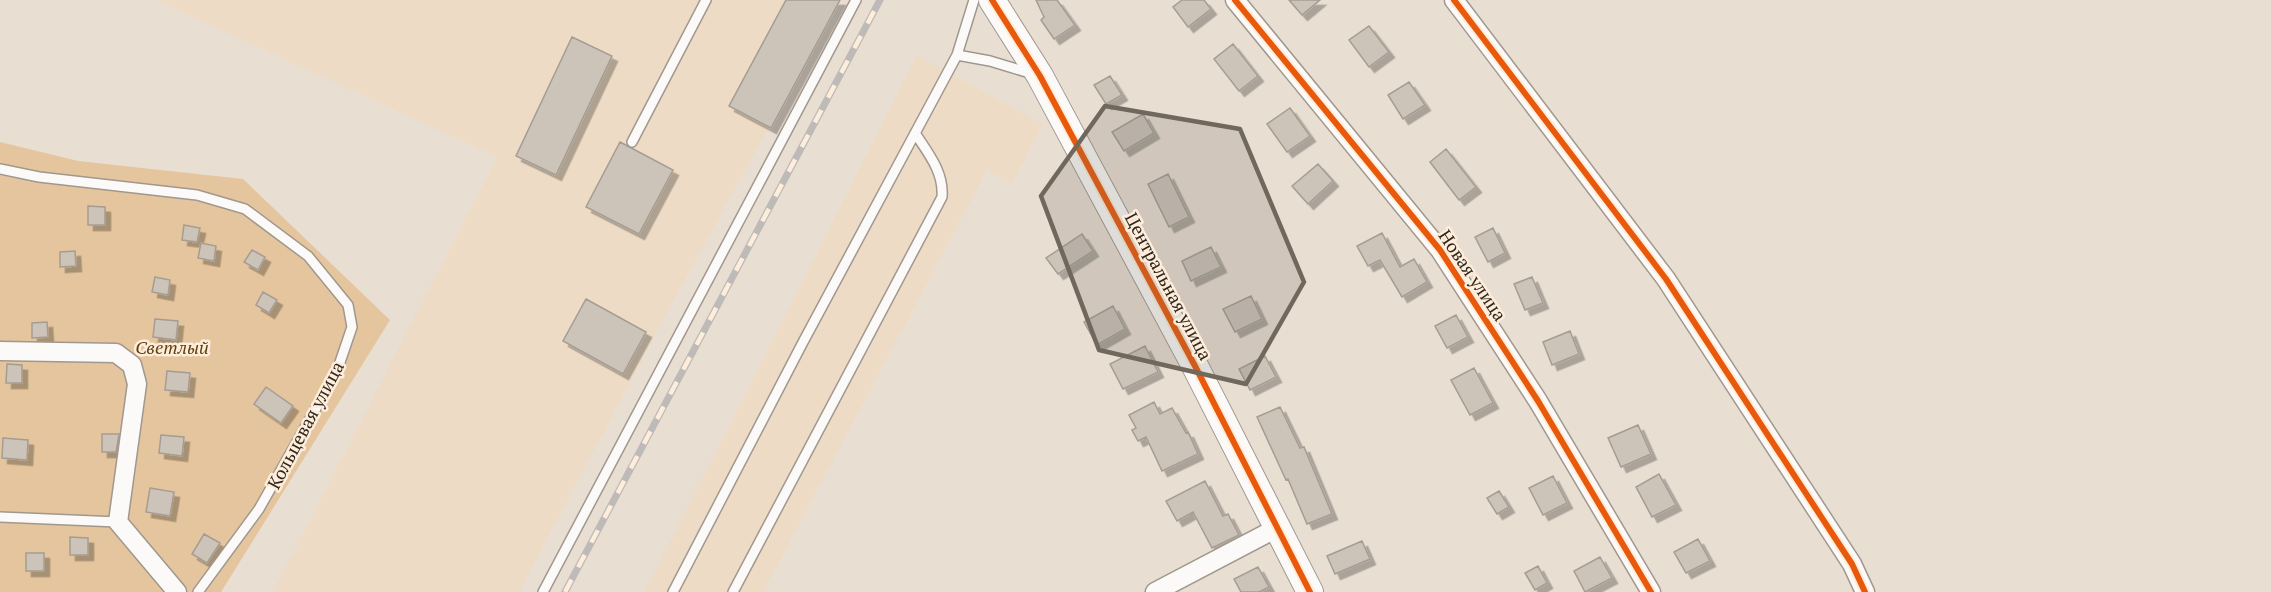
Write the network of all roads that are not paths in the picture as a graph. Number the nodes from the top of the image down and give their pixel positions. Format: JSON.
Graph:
{"nodes":[{"id":1,"x":706,"y":0,"type":"edge"},
{"id":2,"x":856,"y":0,"type":"edge"},
{"id":3,"x":974,"y":0,"type":"edge"},
{"id":4,"x":992,"y":0,"type":"edge"},
{"id":5,"x":1235,"y":0,"type":"edge"},
{"id":6,"x":1454,"y":0,"type":"edge"},
{"id":7,"x":957,"y":55,"type":"junction"},
{"id":8,"x":1040,"y":76,"type":"junction"},
{"id":9,"x":915,"y":133,"type":"junction"},
{"id":10,"x":632,"y":142,"type":"dead end"},
{"id":11,"x":0,"y":169,"type":"edge"},
{"id":12,"x":0,"y":351,"type":"edge"},
{"id":13,"x":0,"y":517,"type":"edge"},
{"id":14,"x":118,"y":522,"type":"junction"},
{"id":15,"x":1277,"y":528,"type":"junction"},
{"id":16,"x":177,"y":592,"type":"edge"},
{"id":17,"x":198,"y":592,"type":"edge"},
{"id":18,"x":543,"y":592,"type":"edge"},
{"id":19,"x":673,"y":592,"type":"edge"},
{"id":20,"x":733,"y":592,"type":"edge"},
{"id":21,"x":1155,"y":592,"type":"edge"},
{"id":22,"x":1310,"y":592,"type":"edge"},
{"id":23,"x":1651,"y":592,"type":"edge"},
{"id":24,"x":1865,"y":592,"type":"edge"}],
"edges":[{"from":1,"to":10,"type":"lane"},
{"from":2,"to":18,"type":"lane"},
{"from":3,"to":7,"type":"lane"},
{"from":4,"to":8,"type":"street","name":"Центральная улица"},
{"from":5,"to":23,"type":"street","name":"Новая улица"},
{"from":6,"to":24,"type":"street"},
{"from":7,"to":8,"type":"lane"},
{"from":7,"to":9,"type":"lane"},
{"from":8,"to":15,"type":"street","name":"Центральная улица"},
{"from":9,"to":19,"type":"lane"},
{"from":9,"to":20,"type":"lane"},
{"from":11,"to":17,"type":"lane","name":"Кольцевая улица"},
{"from":12,"to":14,"type":"street"},
{"from":13,"to":14,"type":"lane"},
{"from":14,"to":16,"type":"street"},
{"from":15,"to":21,"type":"street"},
{"from":15,"to":22,"type":"street","name":"Центральная улица"}]}
